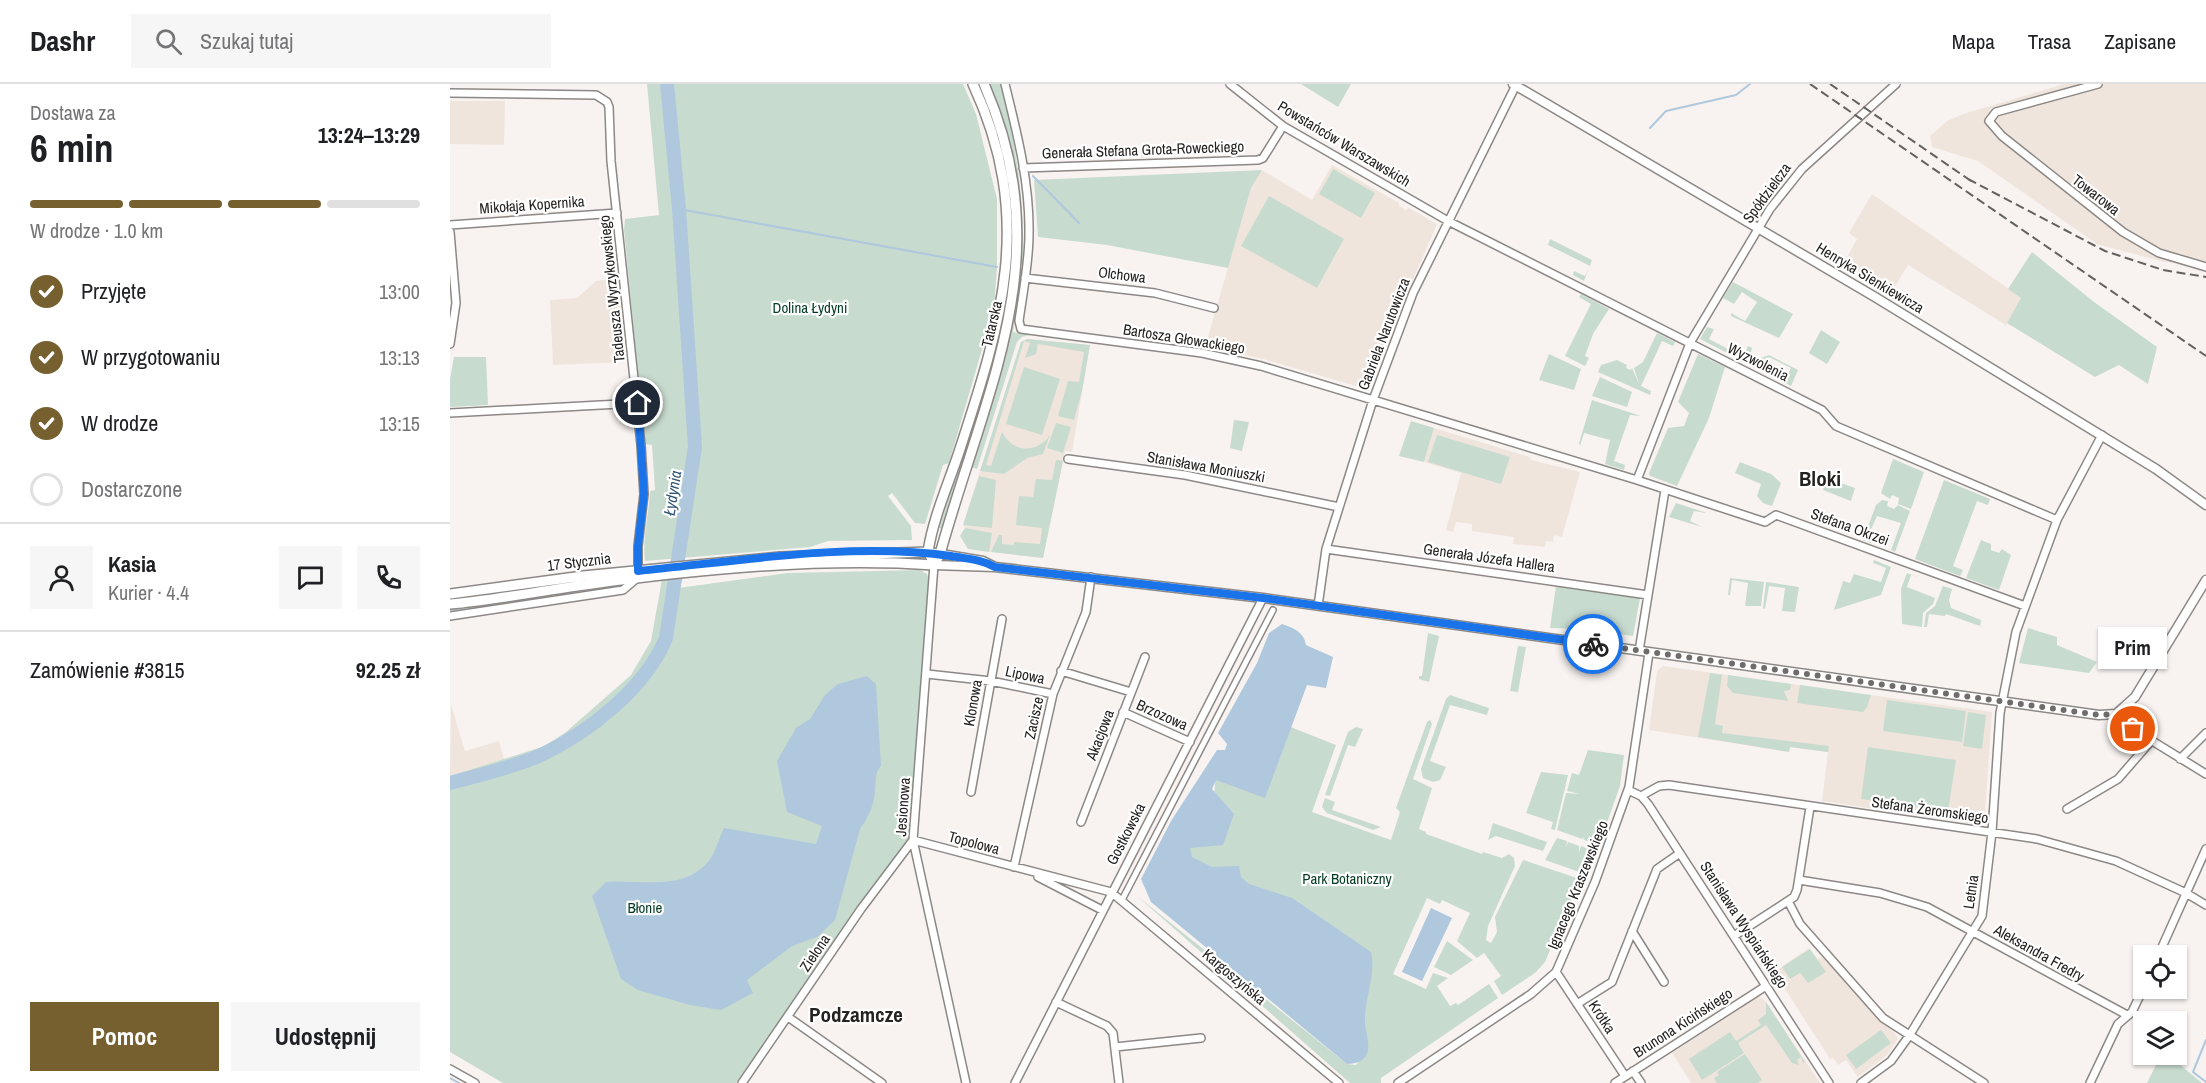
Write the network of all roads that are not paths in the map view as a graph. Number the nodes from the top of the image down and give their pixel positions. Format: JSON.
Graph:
{"nodes":[{"id":1,"x":973,"y":84,"type":"edge"},
{"id":2,"x":984,"y":84,"type":"edge"},
{"id":3,"x":1005,"y":84,"type":"edge"},
{"id":4,"x":1230,"y":84,"type":"edge"},
{"id":5,"x":1896,"y":84,"type":"edge"},
{"id":6,"x":2098,"y":84,"type":"edge"},
{"id":7,"x":1515,"y":85,"type":"edge"},
{"id":8,"x":450,"y":93,"type":"edge"},
{"id":9,"x":1283,"y":126,"type":"junction"},
{"id":10,"x":1023,"y":168,"type":"junction"},
{"id":11,"x":617,"y":213,"type":"junction"},
{"id":12,"x":1448,"y":221,"type":"junction"},
{"id":13,"x":450,"y":225,"type":"edge"},
{"id":14,"x":1759,"y":226,"type":"junction"},
{"id":15,"x":450,"y":232,"type":"edge"},
{"id":16,"x":2206,"y":267,"type":"edge"},
{"id":17,"x":1025,"y":278,"type":"junction"},
{"id":18,"x":1214,"y":308,"type":"dead end"},
{"id":19,"x":1021,"y":329,"type":"joint"},
{"id":20,"x":1690,"y":343,"type":"junction"},
{"id":21,"x":450,"y":344,"type":"edge"},
{"id":22,"x":1373,"y":400,"type":"junction"},
{"id":23,"x":638,"y":403,"type":"junction"},
{"id":24,"x":450,"y":413,"type":"edge"},
{"id":25,"x":2102,"y":435,"type":"junction"},
{"id":26,"x":1068,"y":459,"type":"dead end"},
{"id":27,"x":1636,"y":480,"type":"junction"},
{"id":28,"x":1665,"y":490,"type":"junction"},
{"id":29,"x":2206,"y":505,"type":"edge"},
{"id":30,"x":1339,"y":507,"type":"junction"},
{"id":31,"x":2057,"y":520,"type":"junction"},
{"id":32,"x":1326,"y":549,"type":"junction"},
{"id":33,"x":927,"y":552,"type":"junction"},
{"id":34,"x":940,"y":554,"type":"junction"},
{"id":35,"x":934,"y":565,"type":"junction"},
{"id":36,"x":995,"y":567,"type":"junction"},
{"id":37,"x":694,"y":569,"type":"junction"},
{"id":38,"x":637,"y":575,"type":"junction"},
{"id":39,"x":1091,"y":578,"type":"junction"},
{"id":40,"x":2206,"y":580,"type":"edge"},
{"id":41,"x":450,"y":594,"type":"edge"},
{"id":42,"x":1648,"y":594,"type":"junction"},
{"id":43,"x":1263,"y":598,"type":"junction"},
{"id":44,"x":450,"y":604,"type":"edge"},
{"id":45,"x":1318,"y":606,"type":"junction"},
{"id":46,"x":2025,"y":606,"type":"junction"},
{"id":47,"x":1273,"y":610,"type":"dead end"},
{"id":48,"x":450,"y":616,"type":"edge"},
{"id":49,"x":1002,"y":619,"type":"dead end"},
{"id":50,"x":1639,"y":651,"type":"junction"},
{"id":51,"x":1649,"y":653,"type":"junction"},
{"id":52,"x":1144,"y":657,"type":"dead end"},
{"id":53,"x":1061,"y":671,"type":"junction"},
{"id":54,"x":927,"y":674,"type":"junction"},
{"id":55,"x":991,"y":681,"type":"junction"},
{"id":56,"x":1131,"y":692,"type":"junction"},
{"id":57,"x":1053,"y":694,"type":"junction"},
{"id":58,"x":2001,"y":701,"type":"junction"},
{"id":59,"x":1124,"y":712,"type":"junction"},
{"id":60,"x":2116,"y":714,"type":"junction"},
{"id":61,"x":2206,"y":733,"type":"edge"},
{"id":62,"x":2151,"y":741,"type":"junction"},
{"id":63,"x":1190,"y":742,"type":"junction"},
{"id":64,"x":2180,"y":759,"type":"junction"},
{"id":65,"x":2206,"y":774,"type":"edge"},
{"id":66,"x":1628,"y":790,"type":"junction"},
{"id":67,"x":971,"y":792,"type":"dead end"},
{"id":68,"x":1641,"y":796,"type":"junction"},
{"id":69,"x":1810,"y":807,"type":"junction"},
{"id":70,"x":2067,"y":809,"type":"dead end"},
{"id":71,"x":1081,"y":822,"type":"dead end"},
{"id":72,"x":1992,"y":832,"type":"junction"},
{"id":73,"x":913,"y":840,"type":"junction"},
{"id":74,"x":2206,"y":849,"type":"edge"},
{"id":75,"x":1680,"y":853,"type":"junction"},
{"id":76,"x":1014,"y":867,"type":"junction"},
{"id":77,"x":1028,"y":871,"type":"junction"},
{"id":78,"x":1799,"y":880,"type":"junction"},
{"id":79,"x":1112,"y":892,"type":"junction"},
{"id":80,"x":2186,"y":893,"type":"junction"},
{"id":81,"x":1122,"y":900,"type":"junction"},
{"id":82,"x":1788,"y":902,"type":"junction"},
{"id":83,"x":2206,"y":906,"type":"edge"},
{"id":84,"x":1102,"y":910,"type":"junction"},
{"id":85,"x":1632,"y":932,"type":"junction"},
{"id":86,"x":1974,"y":932,"type":"junction"},
{"id":87,"x":1734,"y":936,"type":"junction"},
{"id":88,"x":2163,"y":945,"type":"edge"},
{"id":89,"x":1556,"y":972,"type":"junction"},
{"id":90,"x":1664,"y":982,"type":"dead end"},
{"id":91,"x":1766,"y":986,"type":"junction"},
{"id":92,"x":2138,"y":999,"type":"edge"},
{"id":93,"x":1056,"y":1002,"type":"junction"},
{"id":94,"x":1577,"y":1004,"type":"junction"},
{"id":95,"x":2127,"y":1016,"type":"junction"},
{"id":96,"x":788,"y":1017,"type":"junction"},
{"id":97,"x":1909,"y":1036,"type":"junction"},
{"id":98,"x":1201,"y":1038,"type":"dead end"},
{"id":99,"x":1115,"y":1047,"type":"junction"},
{"id":100,"x":450,"y":1069,"type":"edge"},
{"id":101,"x":1634,"y":1071,"type":"junction"},
{"id":102,"x":1625,"y":1076,"type":"junction"},
{"id":103,"x":475,"y":1083,"type":"edge"},
{"id":104,"x":742,"y":1083,"type":"edge"},
{"id":105,"x":882,"y":1083,"type":"edge"},
{"id":106,"x":966,"y":1083,"type":"edge"},
{"id":107,"x":1015,"y":1083,"type":"edge"},
{"id":108,"x":1119,"y":1083,"type":"edge"},
{"id":109,"x":1339,"y":1083,"type":"edge"},
{"id":110,"x":1398,"y":1083,"type":"edge"},
{"id":111,"x":1615,"y":1083,"type":"edge"},
{"id":112,"x":1641,"y":1083,"type":"edge"},
{"id":113,"x":1829,"y":1083,"type":"edge"},
{"id":114,"x":1861,"y":1083,"type":"edge"},
{"id":115,"x":1984,"y":1083,"type":"edge"},
{"id":116,"x":2090,"y":1083,"type":"edge"}],
"edges":[{"from":1,"to":33,"type":"main road","name":"Tatarska"},
{"from":2,"to":34,"type":"main road","name":"Tatarska"},
{"from":3,"to":10,"type":"street","name":"Tatarska"},
{"from":4,"to":9,"type":"street","name":"Powstańców Warszawskich"},
{"from":5,"to":14,"type":"street","name":"Spółdzielcza"},
{"from":6,"to":16,"type":"street","name":"Towarowa"},
{"from":7,"to":12,"type":"street","name":"Gabriela Narutowicza"},
{"from":7,"to":14,"type":"street","name":"Henryka Sienkiewicza"},
{"from":8,"to":11,"type":"street","name":"Tadeusza Wyrzykowskiego"},
{"from":9,"to":10,"type":"street","name":"Generała Stefana Grota-Roweckiego"},
{"from":9,"to":12,"type":"street","name":"Powstańców Warszawskich"},
{"from":10,"to":17,"type":"street","name":"Tatarska"},
{"from":11,"to":13,"type":"street","name":"Mikołaja Kopernika"},
{"from":11,"to":23,"type":"street","name":"Tadeusza Wyrzykowskiego"},
{"from":12,"to":20,"type":"street","name":"Wyzwolenia"},
{"from":12,"to":22,"type":"street","name":"Gabriela Narutowicza"},
{"from":14,"to":20,"type":"street","name":"Spółdzielcza"},
{"from":14,"to":25,"type":"street","name":"Henryka Sienkiewicza"},
{"from":15,"to":21,"type":"street"},
{"from":17,"to":18,"type":"street","name":"Olchowa"},
{"from":17,"to":19,"type":"street","name":"Tatarska"},
{"from":19,"to":22,"type":"street","name":"Bartosza Głowackiego"},
{"from":20,"to":27,"type":"street","name":"Spółdzielcza"},
{"from":20,"to":31,"type":"street","name":"Wyzwolenia"},
{"from":22,"to":27,"type":"street"},
{"from":22,"to":30,"type":"street","name":"Gabriela Narutowicza"},
{"from":23,"to":24,"type":"street"},
{"from":23,"to":38,"type":"street","name":"Tadeusza Wyrzykowskiego"},
{"from":25,"to":29,"type":"street","name":"Henryka Sienkiewicza"},
{"from":25,"to":31,"type":"street","name":"Letnia"},
{"from":26,"to":30,"type":"street","name":"Stanisława Moniuszki"},
{"from":27,"to":28,"type":"street"},
{"from":28,"to":42,"type":"street"},
{"from":28,"to":46,"type":"street","name":"Stefana Okrzei"},
{"from":30,"to":32,"type":"street","name":"Gabriela Narutowicza"},
{"from":31,"to":46,"type":"street","name":"Letnia"},
{"from":32,"to":42,"type":"street","name":"Generała Józefa Hallera"},
{"from":32,"to":45,"type":"street","name":"Gabriela Narutowicza"},
{"from":33,"to":34,"type":"street","name":"17 Stycznia"},
{"from":33,"to":35,"type":"street"},
{"from":33,"to":37,"type":"main road","name":"17 Stycznia"},
{"from":34,"to":35,"type":"main road","name":"Tatarska"},
{"from":34,"to":36,"type":"street","name":"17 Stycznia"},
{"from":35,"to":36,"type":"street","name":"17 Stycznia"},
{"from":35,"to":37,"type":"main road","name":"17 Stycznia"},
{"from":35,"to":54,"type":"street","name":"Jesionowa"},
{"from":36,"to":39,"type":"street","name":"17 Stycznia"},
{"from":37,"to":38,"type":"main road","name":"17 Stycznia"},
{"from":38,"to":41,"type":"main road","name":"17 Stycznia"},
{"from":38,"to":44,"type":"main road","name":"17 Stycznia"},
{"from":38,"to":48,"type":"street","name":"17 Stycznia"},
{"from":39,"to":43,"type":"street","name":"17 Stycznia"},
{"from":39,"to":53,"type":"street","name":"Zacisze"},
{"from":40,"to":60,"type":"street"},
{"from":42,"to":50,"type":"street"},
{"from":43,"to":45,"type":"street","name":"17 Stycznia"},
{"from":43,"to":63,"type":"street","name":"Gostkowska"},
{"from":45,"to":50,"type":"street","name":"17 Stycznia"},
{"from":46,"to":58,"type":"street","name":"Letnia"},
{"from":47,"to":81,"type":"street"},
{"from":49,"to":55,"type":"street","name":"Klonowa"},
{"from":50,"to":51,"type":"street","name":"17 Stycznia"},
{"from":51,"to":58,"type":"street","name":"17 Stycznia"},
{"from":51,"to":66,"type":"street","name":"Ignacego Kraszewskiego"},
{"from":52,"to":56,"type":"street","name":"Akacjowa"},
{"from":53,"to":56,"type":"street"},
{"from":53,"to":57,"type":"street","name":"Zacisze"},
{"from":54,"to":55,"type":"street","name":"Lipowa"},
{"from":54,"to":73,"type":"street","name":"Jesionowa"},
{"from":55,"to":57,"type":"street","name":"Lipowa"},
{"from":55,"to":67,"type":"street","name":"Klonowa"},
{"from":56,"to":59,"type":"street","name":"Akacjowa"},
{"from":57,"to":76,"type":"street","name":"Zacisze"},
{"from":58,"to":60,"type":"street","name":"17 Stycznia"},
{"from":58,"to":72,"type":"street","name":"Letnia"},
{"from":59,"to":63,"type":"street","name":"Brzozowa"},
{"from":59,"to":71,"type":"street","name":"Akacjowa"},
{"from":60,"to":62,"type":"street"},
{"from":61,"to":64,"type":"street"},
{"from":62,"to":64,"type":"street"},
{"from":62,"to":70,"type":"street"},
{"from":63,"to":79,"type":"street","name":"Gostkowska"},
{"from":64,"to":65,"type":"street"},
{"from":66,"to":68,"type":"street"},
{"from":66,"to":89,"type":"street","name":"Ignacego Kraszewskiego"},
{"from":68,"to":69,"type":"street","name":"Stefana Żeromskiego"},
{"from":68,"to":75,"type":"street","name":"Stanisława Wyspiańskiego"},
{"from":69,"to":72,"type":"street","name":"Stefana Żeromskiego"},
{"from":69,"to":78,"type":"street"},
{"from":72,"to":80,"type":"street","name":"Stefana Żeromskiego"},
{"from":72,"to":86,"type":"street","name":"Letnia"},
{"from":73,"to":76,"type":"street","name":"Topolowa"},
{"from":73,"to":96,"type":"street","name":"Zielona"},
{"from":73,"to":106,"type":"street","name":"Jesionowa"},
{"from":74,"to":80,"type":"street"},
{"from":75,"to":85,"type":"street"},
{"from":75,"to":87,"type":"street","name":"Stanisława Wyspiańskiego"},
{"from":76,"to":77,"type":"street","name":"Topolowa"},
{"from":77,"to":79,"type":"street","name":"Topolowa"},
{"from":77,"to":84,"type":"street","name":"Topolowa"},
{"from":78,"to":82,"type":"street"},
{"from":78,"to":86,"type":"street","name":"Aleksandra Fredry"},
{"from":79,"to":81,"type":"street","name":"Kargoszyńska"},
{"from":79,"to":84,"type":"street","name":"Gostkowska"},
{"from":80,"to":83,"type":"street","name":"Stefana Żeromskiego"},
{"from":80,"to":88,"type":"street"},
{"from":81,"to":109,"type":"street","name":"Kargoszyńska"},
{"from":82,"to":87,"type":"street"},
{"from":82,"to":97,"type":"street"},
{"from":84,"to":93,"type":"street","name":"Gostkowska"},
{"from":85,"to":90,"type":"street"},
{"from":85,"to":94,"type":"street"},
{"from":86,"to":95,"type":"street","name":"Aleksandra Fredry"},
{"from":86,"to":97,"type":"street","name":"Letnia"},
{"from":87,"to":91,"type":"street","name":"Stanisława Wyspiańskiego"},
{"from":89,"to":94,"type":"street","name":"Krótka"},
{"from":89,"to":110,"type":"street","name":"Ignacego Kraszewskiego"},
{"from":91,"to":101,"type":"street","name":"Brunona Kicińskiego"},
{"from":91,"to":113,"type":"street","name":"Stanisława Wyspiańskiego"},
{"from":92,"to":95,"type":"street"},
{"from":93,"to":99,"type":"street"},
{"from":93,"to":107,"type":"street","name":"Gostkowska"},
{"from":94,"to":102,"type":"street","name":"Krótka"},
{"from":95,"to":116,"type":"street"},
{"from":96,"to":104,"type":"street","name":"Zielona"},
{"from":96,"to":105,"type":"street"},
{"from":97,"to":114,"type":"street","name":"Letnia"},
{"from":97,"to":115,"type":"street"},
{"from":98,"to":99,"type":"street"},
{"from":99,"to":108,"type":"street"},
{"from":100,"to":103,"type":"street"},
{"from":101,"to":102,"type":"street","name":"Brunona Kicińskiego"},
{"from":101,"to":112,"type":"street"},
{"from":102,"to":111,"type":"street","name":"Brunona Kicińskiego"}]}
